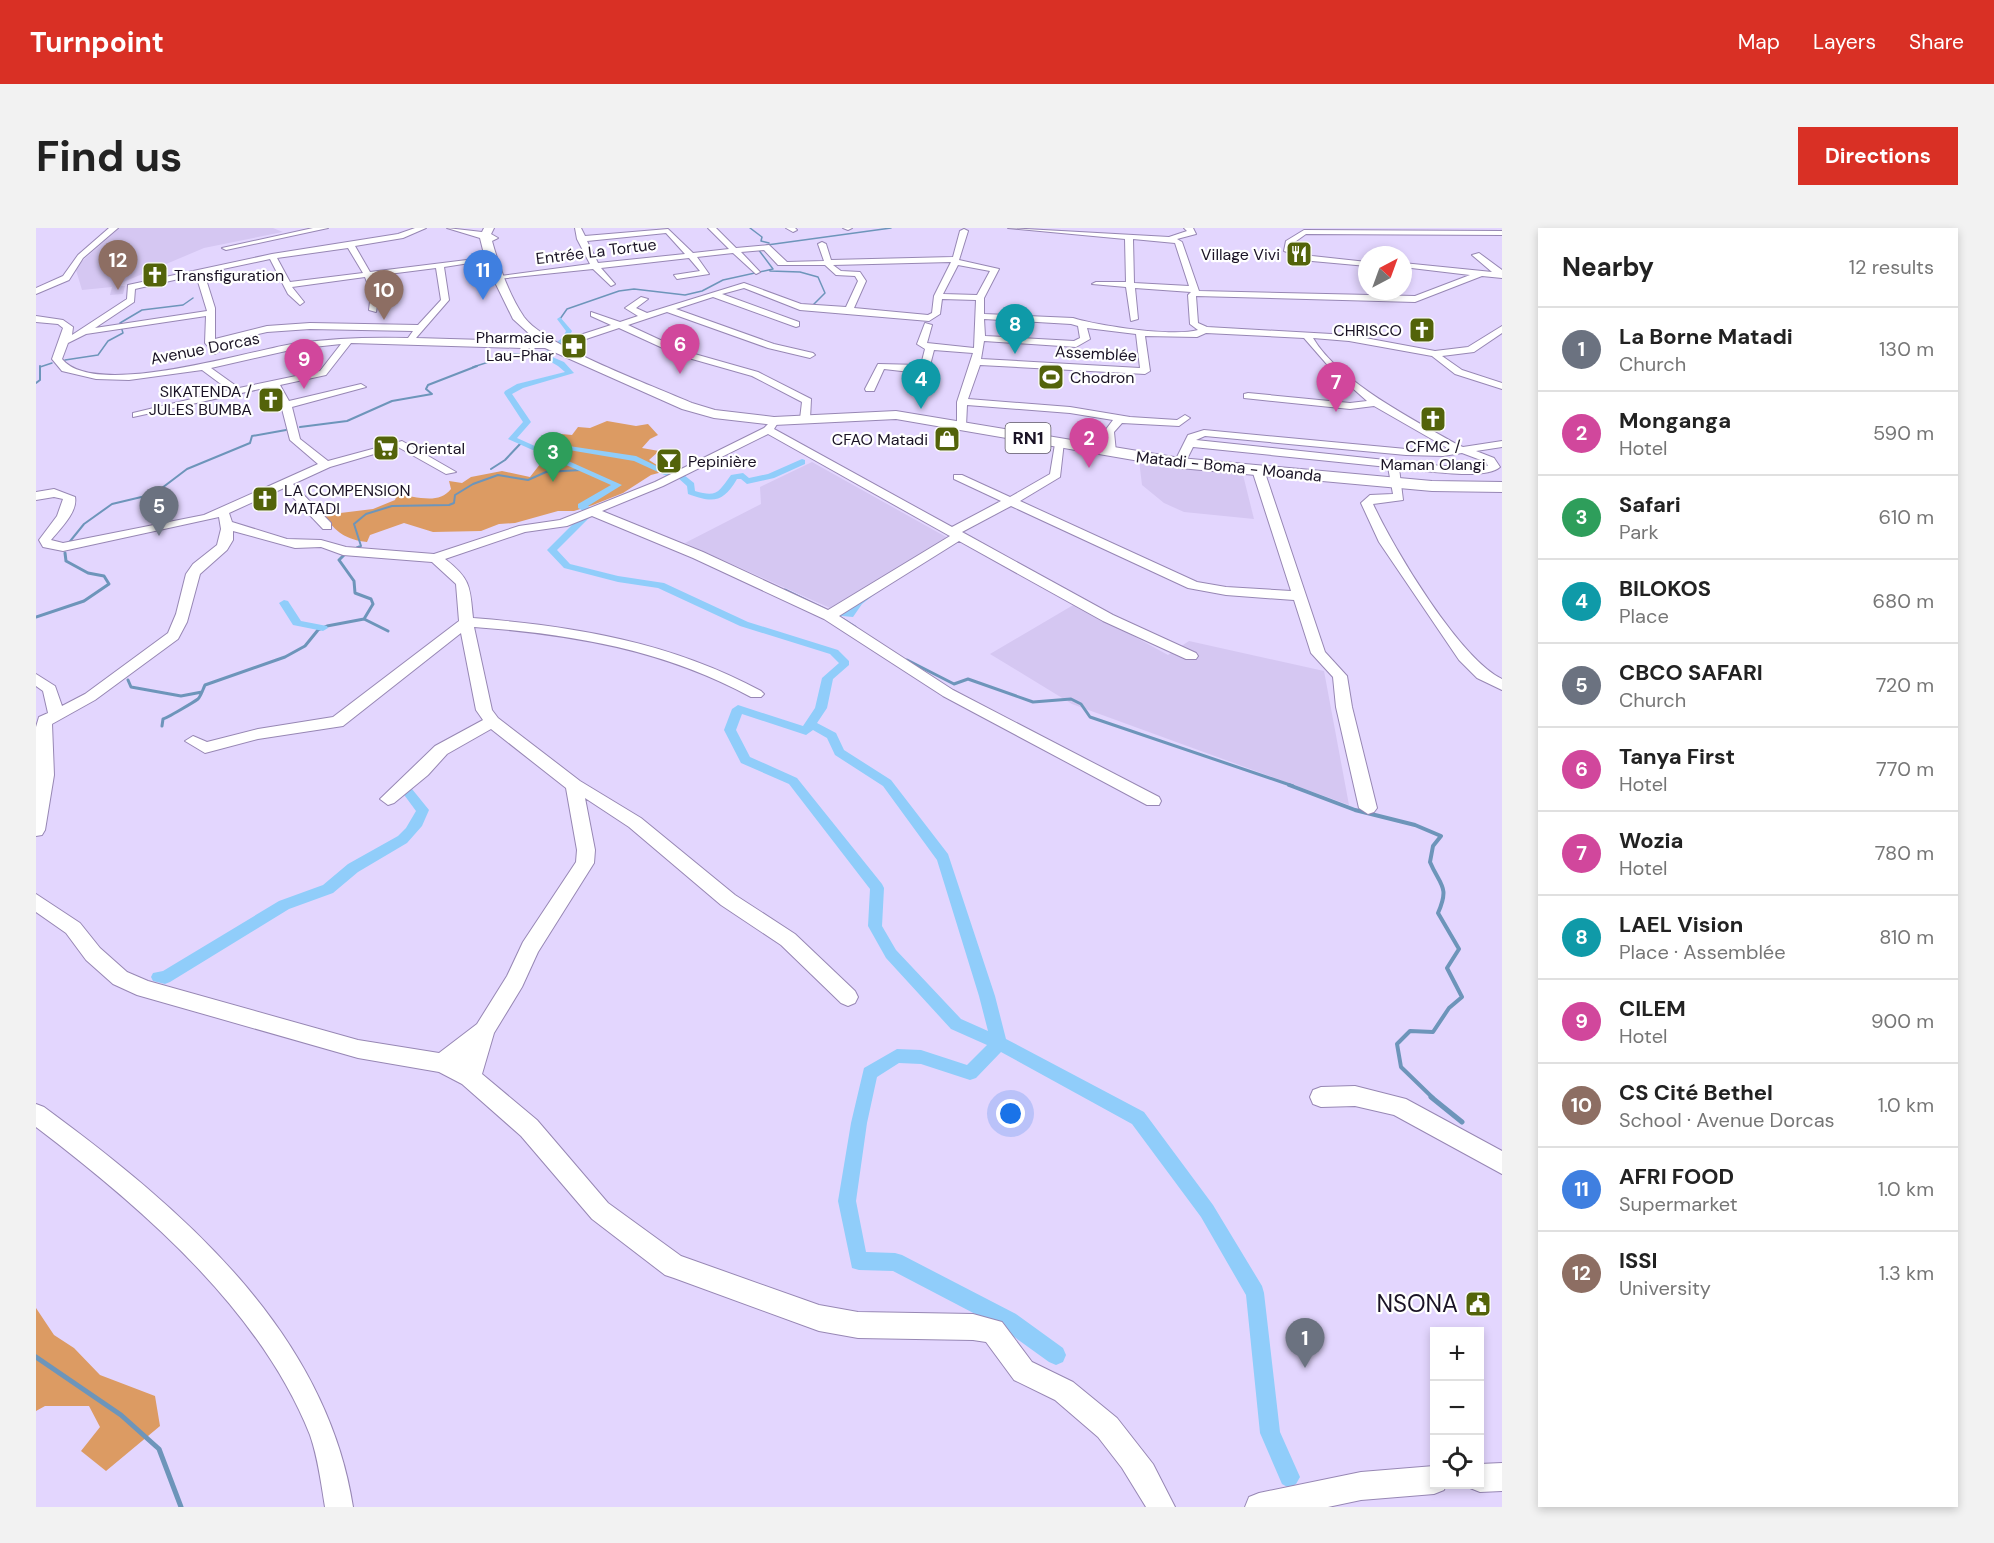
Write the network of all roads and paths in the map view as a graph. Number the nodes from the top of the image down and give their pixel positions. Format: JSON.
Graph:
{"nodes":[{"id":1,"x":114,"y":228,"type":"edge"},
{"id":2,"x":324,"y":228,"type":"edge"},
{"id":3,"x":452,"y":228,"type":"edge"},
{"id":4,"x":577,"y":228,"type":"edge"},
{"id":5,"x":712,"y":228,"type":"edge"},
{"id":6,"x":1012,"y":228,"type":"edge"},
{"id":7,"x":1188,"y":228,"type":"edge"},
{"id":8,"x":1317,"y":228,"type":"edge"},
{"id":9,"x":419,"y":229,"type":"edge"},
{"id":10,"x":964,"y":231,"type":"dead end"},
{"id":11,"x":1328,"y":232,"type":"junction"},
{"id":12,"x":1502,"y":233,"type":"edge"},
{"id":13,"x":623,"y":235,"type":"junction"},
{"id":14,"x":1129,"y":236,"type":"junction"},
{"id":15,"x":489,"y":239,"type":"edge"},
{"id":16,"x":580,"y":239,"type":"junction"},
{"id":17,"x":1171,"y":240,"type":"junction"},
{"id":18,"x":630,"y":243,"type":"dead end"},
{"id":19,"x":822,"y":244,"type":"dead end"},
{"id":20,"x":350,"y":246,"type":"junction"},
{"id":21,"x":226,"y":248,"type":"dead end"},
{"id":22,"x":734,"y":250,"type":"junction"},
{"id":23,"x":637,"y":252,"type":"dead end"},
{"id":24,"x":689,"y":255,"type":"junction"},
{"id":25,"x":1476,"y":255,"type":"dead end"},
{"id":26,"x":272,"y":256,"type":"junction"},
{"id":27,"x":644,"y":260,"type":"junction"},
{"id":28,"x":826,"y":262,"type":"junction"},
{"id":29,"x":1358,"y":263,"type":"edge"},
{"id":30,"x":439,"y":264,"type":"junction"},
{"id":31,"x":954,"y":264,"type":"junction"},
{"id":32,"x":594,"y":266,"type":"junction"},
{"id":33,"x":1412,"y":266,"type":"edge"},
{"id":34,"x":278,"y":267,"type":"junction"},
{"id":35,"x":266,"y":269,"type":"dead end"},
{"id":36,"x":940,"y":270,"type":"dead end"},
{"id":37,"x":244,"y":272,"type":"dead end"},
{"id":38,"x":756,"y":272,"type":"dead end"},
{"id":39,"x":365,"y":273,"type":"junction"},
{"id":40,"x":869,"y":273,"type":"dead end"},
{"id":41,"x":1483,"y":273,"type":"junction"},
{"id":42,"x":857,"y":274,"type":"junction"},
{"id":43,"x":1502,"y":274,"type":"edge"},
{"id":44,"x":200,"y":275,"type":"junction"},
{"id":45,"x":497,"y":277,"type":"junction"},
{"id":46,"x":676,"y":277,"type":"dead end"},
{"id":47,"x":61,"y":281,"type":"junction"},
{"id":48,"x":611,"y":284,"type":"dead end"},
{"id":49,"x":1096,"y":284,"type":"dead end"},
{"id":50,"x":36,"y":285,"type":"edge"},
{"id":51,"x":286,"y":285,"type":"junction"},
{"id":52,"x":1130,"y":285,"type":"junction"},
{"id":53,"x":36,"y":291,"type":"edge"},
{"id":54,"x":1196,"y":291,"type":"junction"},
{"id":55,"x":713,"y":294,"type":"junction"},
{"id":56,"x":938,"y":296,"type":"junction"},
{"id":57,"x":980,"y":298,"type":"junction"},
{"id":58,"x":644,"y":299,"type":"dead end"},
{"id":59,"x":300,"y":302,"type":"dead end"},
{"id":60,"x":373,"y":310,"type":"dead end"},
{"id":61,"x":670,"y":310,"type":"junction"},
{"id":62,"x":849,"y":310,"type":"junction"},
{"id":63,"x":210,"y":313,"type":"junction"},
{"id":64,"x":594,"y":314,"type":"dead end"},
{"id":65,"x":980,"y":316,"type":"junction"},
{"id":66,"x":648,"y":317,"type":"junction"},
{"id":67,"x":36,"y":319,"type":"edge"},
{"id":68,"x":1134,"y":319,"type":"dead end"},
{"id":69,"x":60,"y":322,"type":"junction"},
{"id":70,"x":796,"y":324,"type":"dead end"},
{"id":71,"x":928,"y":325,"type":"dead end"},
{"id":72,"x":1082,"y":325,"type":"junction"},
{"id":73,"x":622,"y":326,"type":"junction"},
{"id":74,"x":420,"y":328,"type":"junction"},
{"id":75,"x":1502,"y":328,"type":"edge"},
{"id":76,"x":1205,"y":330,"type":"junction"},
{"id":77,"x":36,"y":331,"type":"edge"},
{"id":78,"x":1144,"y":332,"type":"junction"},
{"id":79,"x":82,"y":333,"type":"junction"},
{"id":80,"x":1307,"y":335,"type":"junction"},
{"id":81,"x":980,"y":338,"type":"junction"},
{"id":82,"x":347,"y":342,"type":"junction"},
{"id":83,"x":407,"y":342,"type":"junction"},
{"id":84,"x":62,"y":343,"type":"junction"},
{"id":85,"x":210,"y":343,"type":"junction"},
{"id":86,"x":550,"y":345,"type":"junction"},
{"id":87,"x":930,"y":346,"type":"junction"},
{"id":88,"x":567,"y":351,"type":"junction"},
{"id":89,"x":978,"y":351,"type":"junction"},
{"id":90,"x":1435,"y":354,"type":"junction"},
{"id":91,"x":810,"y":355,"type":"dead end"},
{"id":92,"x":222,"y":362,"type":"junction"},
{"id":93,"x":976,"y":362,"type":"junction"},
{"id":94,"x":202,"y":366,"type":"junction"},
{"id":95,"x":276,"y":383,"type":"junction"},
{"id":96,"x":1502,"y":386,"type":"edge"},
{"id":97,"x":361,"y":387,"type":"dead end"},
{"id":98,"x":870,"y":389,"type":"dead end"},
{"id":99,"x":237,"y":391,"type":"junction"},
{"id":100,"x":1248,"y":396,"type":"dead end"},
{"id":101,"x":962,"y":402,"type":"junction"},
{"id":102,"x":1376,"y":403,"type":"junction"},
{"id":103,"x":286,"y":405,"type":"junction"},
{"id":104,"x":137,"y":415,"type":"dead end"},
{"id":105,"x":1185,"y":418,"type":"dead end"},
{"id":106,"x":804,"y":419,"type":"junction"},
{"id":107,"x":1126,"y":419,"type":"junction"},
{"id":108,"x":771,"y":425,"type":"junction"},
{"id":109,"x":961,"y":426,"type":"junction"},
{"id":110,"x":1191,"y":443,"type":"junction"},
{"id":111,"x":1060,"y":444,"type":"junction"},
{"id":112,"x":1502,"y":444,"type":"edge"},
{"id":113,"x":1464,"y":451,"type":"junction"},
{"id":114,"x":1110,"y":452,"type":"junction"},
{"id":115,"x":1180,"y":463,"type":"junction"},
{"id":116,"x":326,"y":465,"type":"junction"},
{"id":117,"x":1393,"y":465,"type":"junction"},
{"id":118,"x":1258,"y":470,"type":"junction"},
{"id":119,"x":450,"y":472,"type":"dead end"},
{"id":120,"x":958,"y":477,"type":"dead end"},
{"id":121,"x":1398,"y":482,"type":"junction"},
{"id":122,"x":286,"y":483,"type":"junction"},
{"id":123,"x":1502,"y":487,"type":"edge"},
{"id":124,"x":36,"y":496,"type":"edge"},
{"id":125,"x":1012,"y":501,"type":"junction"},
{"id":126,"x":223,"y":510,"type":"junction"},
{"id":127,"x":591,"y":511,"type":"junction"},
{"id":128,"x":228,"y":525,"type":"junction"},
{"id":129,"x":327,"y":526,"type":"dead end"},
{"id":130,"x":955,"y":534,"type":"junction"},
{"id":131,"x":435,"y":558,"type":"junction"},
{"id":132,"x":1298,"y":596,"type":"junction"},
{"id":133,"x":830,"y":616,"type":"junction"},
{"id":134,"x":466,"y":622,"type":"junction"},
{"id":135,"x":1191,"y":656,"type":"dead end"},
{"id":136,"x":36,"y":679,"type":"edge"},
{"id":137,"x":1502,"y":685,"type":"edge"},
{"id":138,"x":756,"y":694,"type":"dead end"},
{"id":139,"x":51,"y":696,"type":"junction"},
{"id":140,"x":90,"y":697,"type":"junction"},
{"id":141,"x":56,"y":714,"type":"junction"},
{"id":142,"x":492,"y":722,"type":"junction"},
{"id":143,"x":193,"y":741,"type":"dead end"},
{"id":144,"x":574,"y":785,"type":"junction"},
{"id":145,"x":388,"y":799,"type":"dead end"},
{"id":146,"x":1153,"y":801,"type":"dead end"},
{"id":147,"x":1368,"y":808,"type":"dead end"},
{"id":148,"x":36,"y":830,"type":"edge"},
{"id":149,"x":36,"y":901,"type":"edge"},
{"id":150,"x":848,"y":997,"type":"dead end"},
{"id":151,"x":484,"y":1029,"type":"junction"},
{"id":152,"x":442,"y":1063,"type":"junction"},
{"id":153,"x":470,"y":1077,"type":"junction"},
{"id":154,"x":1321,"y":1097,"type":"dead end"},
{"id":155,"x":36,"y":1114,"type":"edge"},
{"id":156,"x":1502,"y":1163,"type":"edge"},
{"id":157,"x":1502,"y":1477,"type":"edge"},
{"id":158,"x":1484,"y":1478,"type":"edge"},
{"id":159,"x":1430,"y":1480,"type":"edge"},
{"id":160,"x":339,"y":1507,"type":"edge"},
{"id":161,"x":1161,"y":1507,"type":"edge"},
{"id":162,"x":1259,"y":1507,"type":"edge"}],
"edges":[{"from":1,"to":47,"type":"street"},
{"from":2,"to":21,"type":"street"},
{"from":3,"to":15,"type":"highway"},
{"from":4,"to":16,"type":"street"},
{"from":5,"to":22,"type":"street"},
{"from":6,"to":14,"type":"street"},
{"from":7,"to":17,"type":"street"},
{"from":8,"to":11,"type":"street"},
{"from":9,"to":20,"type":"street"},
{"from":10,"to":31,"type":"street"},
{"from":11,"to":12,"type":"street"},
{"from":11,"to":29,"type":"street"},
{"from":13,"to":16,"type":"street"},
{"from":13,"to":18,"type":"street"},
{"from":13,"to":24,"type":"street"},
{"from":14,"to":17,"type":"street"},
{"from":14,"to":52,"type":"street"},
{"from":15,"to":30,"type":"street"},
{"from":15,"to":45,"type":"highway","name":"Matadi - Boma - Moanda","number":"RN1"},
{"from":16,"to":32,"type":"street"},
{"from":17,"to":54,"type":"street"},
{"from":19,"to":28,"type":"street"},
{"from":20,"to":26,"type":"street"},
{"from":20,"to":39,"type":"street"},
{"from":22,"to":24,"type":"street","name":"Entrée La Tortue"},
{"from":22,"to":28,"type":"street","name":"Entrée La Tortue"},
{"from":22,"to":38,"type":"street"},
{"from":23,"to":27,"type":"street"},
{"from":24,"to":27,"type":"street","name":"Entrée La Tortue"},
{"from":24,"to":46,"type":"street"},
{"from":25,"to":43,"type":"street"},
{"from":26,"to":34,"type":"street"},
{"from":26,"to":44,"type":"street"},
{"from":27,"to":32,"type":"street","name":"Entrée La Tortue"},
{"from":28,"to":31,"type":"street"},
{"from":28,"to":42,"type":"street"},
{"from":30,"to":39,"type":"street"},
{"from":30,"to":74,"type":"street"},
{"from":31,"to":36,"type":"street"},
{"from":31,"to":56,"type":"street"},
{"from":31,"to":57,"type":"street"},
{"from":32,"to":45,"type":"street","name":"Entrée La Tortue"},
{"from":32,"to":48,"type":"street"},
{"from":33,"to":41,"type":"street"},
{"from":34,"to":35,"type":"street"},
{"from":34,"to":51,"type":"street"},
{"from":37,"to":44,"type":"street"},
{"from":39,"to":51,"type":"street"},
{"from":39,"to":60,"type":"street"},
{"from":40,"to":42,"type":"street"},
{"from":41,"to":43,"type":"street"},
{"from":41,"to":54,"type":"street"},
{"from":42,"to":62,"type":"street"},
{"from":44,"to":63,"type":"street"},
{"from":44,"to":79,"type":"street"},
{"from":45,"to":86,"type":"highway","name":"Matadi - Boma - Moanda","number":"RN1"},
{"from":47,"to":50,"type":"street"},
{"from":47,"to":53,"type":"street"},
{"from":49,"to":52,"type":"street"},
{"from":51,"to":59,"type":"street"},
{"from":52,"to":54,"type":"street"},
{"from":52,"to":68,"type":"street"},
{"from":54,"to":76,"type":"street"},
{"from":55,"to":61,"type":"street"},
{"from":55,"to":62,"type":"street"},
{"from":55,"to":70,"type":"street"},
{"from":56,"to":57,"type":"street"},
{"from":56,"to":62,"type":"street"},
{"from":57,"to":65,"type":"street"},
{"from":58,"to":66,"type":"street"},
{"from":61,"to":66,"type":"street"},
{"from":61,"to":91,"type":"street"},
{"from":63,"to":79,"type":"street"},
{"from":63,"to":85,"type":"street"},
{"from":64,"to":73,"type":"street"},
{"from":65,"to":72,"type":"street"},
{"from":65,"to":81,"type":"street"},
{"from":66,"to":73,"type":"street"},
{"from":67,"to":69,"type":"street"},
{"from":69,"to":77,"type":"street"},
{"from":69,"to":84,"type":"street","name":"Avenue Dorcas"},
{"from":71,"to":87,"type":"street"},
{"from":72,"to":78,"type":"street"},
{"from":72,"to":81,"type":"street"},
{"from":73,"to":88,"type":"street"},
{"from":73,"to":106,"type":"street"},
{"from":74,"to":83,"type":"street"},
{"from":74,"to":85,"type":"street"},
{"from":75,"to":90,"type":"street"},
{"from":76,"to":78,"type":"street","name":"Assemblée"},
{"from":76,"to":80,"type":"street","name":"Assemblée"},
{"from":78,"to":93,"type":"street","name":"Assemblée"},
{"from":79,"to":84,"type":"street"},
{"from":80,"to":90,"type":"street","name":"Assemblée"},
{"from":80,"to":102,"type":"street"},
{"from":81,"to":89,"type":"street"},
{"from":82,"to":83,"type":"street","name":"Avenue Dorcas"},
{"from":82,"to":92,"type":"street","name":"Avenue Dorcas"},
{"from":82,"to":95,"type":"street"},
{"from":83,"to":86,"type":"street","name":"Avenue Dorcas"},
{"from":84,"to":94,"type":"street","name":"Avenue Dorcas"},
{"from":85,"to":92,"type":"street"},
{"from":86,"to":88,"type":"highway","name":"Matadi - Boma - Moanda","number":"RN1"},
{"from":87,"to":89,"type":"street"},
{"from":87,"to":98,"type":"street"},
{"from":88,"to":108,"type":"highway","name":"Matadi - Boma - Moanda","number":"RN1"},
{"from":89,"to":93,"type":"street"},
{"from":90,"to":96,"type":"street"},
{"from":92,"to":94,"type":"street","name":"Avenue Dorcas"},
{"from":93,"to":101,"type":"street"},
{"from":94,"to":99,"type":"street"},
{"from":95,"to":99,"type":"street"},
{"from":95,"to":103,"type":"street"},
{"from":97,"to":103,"type":"street"},
{"from":99,"to":104,"type":"street"},
{"from":100,"to":102,"type":"street"},
{"from":101,"to":107,"type":"street"},
{"from":101,"to":109,"type":"street"},
{"from":102,"to":113,"type":"street"},
{"from":103,"to":116,"type":"street"},
{"from":105,"to":107,"type":"street"},
{"from":106,"to":108,"type":"highway","name":"Matadi - Boma - Moanda","number":"RN1"},
{"from":106,"to":109,"type":"highway","name":"Matadi - Boma - Moanda","number":"RN1"},
{"from":107,"to":114,"type":"street"},
{"from":108,"to":127,"type":"street"},
{"from":108,"to":130,"type":"street"},
{"from":109,"to":111,"type":"highway","name":"Matadi - Boma - Moanda","number":"RN1"},
{"from":110,"to":113,"type":"street"},
{"from":110,"to":115,"type":"street"},
{"from":110,"to":117,"type":"street"},
{"from":111,"to":114,"type":"highway","name":"Matadi - Boma - Moanda","number":"RN1"},
{"from":111,"to":125,"type":"street"},
{"from":112,"to":113,"type":"street"},
{"from":113,"to":117,"type":"street"},
{"from":114,"to":115,"type":"highway","name":"Matadi - Boma - Moanda","number":"RN1"},
{"from":115,"to":118,"type":"highway","name":"Matadi - Boma - Moanda","number":"RN1"},
{"from":116,"to":119,"type":"street"},
{"from":116,"to":122,"type":"street"},
{"from":117,"to":121,"type":"street"},
{"from":118,"to":121,"type":"highway","name":"Matadi - Boma - Moanda","number":"RN1"},
{"from":118,"to":132,"type":"street"},
{"from":120,"to":125,"type":"street"},
{"from":121,"to":123,"type":"highway","name":"Matadi - Boma - Moanda","number":"RN1"},
{"from":121,"to":137,"type":"street"},
{"from":122,"to":126,"type":"street"},
{"from":122,"to":129,"type":"street"},
{"from":124,"to":126,"type":"street"},
{"from":125,"to":130,"type":"street"},
{"from":125,"to":132,"type":"street"},
{"from":126,"to":128,"type":"street"},
{"from":127,"to":131,"type":"street"},
{"from":127,"to":133,"type":"street"},
{"from":128,"to":131,"type":"street"},
{"from":128,"to":140,"type":"street"},
{"from":130,"to":133,"type":"street"},
{"from":130,"to":135,"type":"street"},
{"from":131,"to":134,"type":"street"},
{"from":132,"to":147,"type":"street"},
{"from":133,"to":146,"type":"street"},
{"from":134,"to":138,"type":"street"},
{"from":134,"to":142,"type":"street"},
{"from":134,"to":143,"type":"street"},
{"from":136,"to":139,"type":"street"},
{"from":139,"to":140,"type":"street"},
{"from":139,"to":141,"type":"street"},
{"from":140,"to":141,"type":"street"},
{"from":141,"to":148,"type":"street"},
{"from":142,"to":144,"type":"street"},
{"from":142,"to":145,"type":"street"},
{"from":144,"to":150,"type":"street"},
{"from":144,"to":151,"type":"street"},
{"from":149,"to":152,"type":"street"},
{"from":151,"to":152,"type":"street"},
{"from":151,"to":153,"type":"street"},
{"from":152,"to":153,"type":"street"},
{"from":153,"to":161,"type":"street"},
{"from":154,"to":156,"type":"street"},
{"from":155,"to":160,"type":"street"},
{"from":157,"to":158,"type":"street"},
{"from":159,"to":162,"type":"street"}]}
